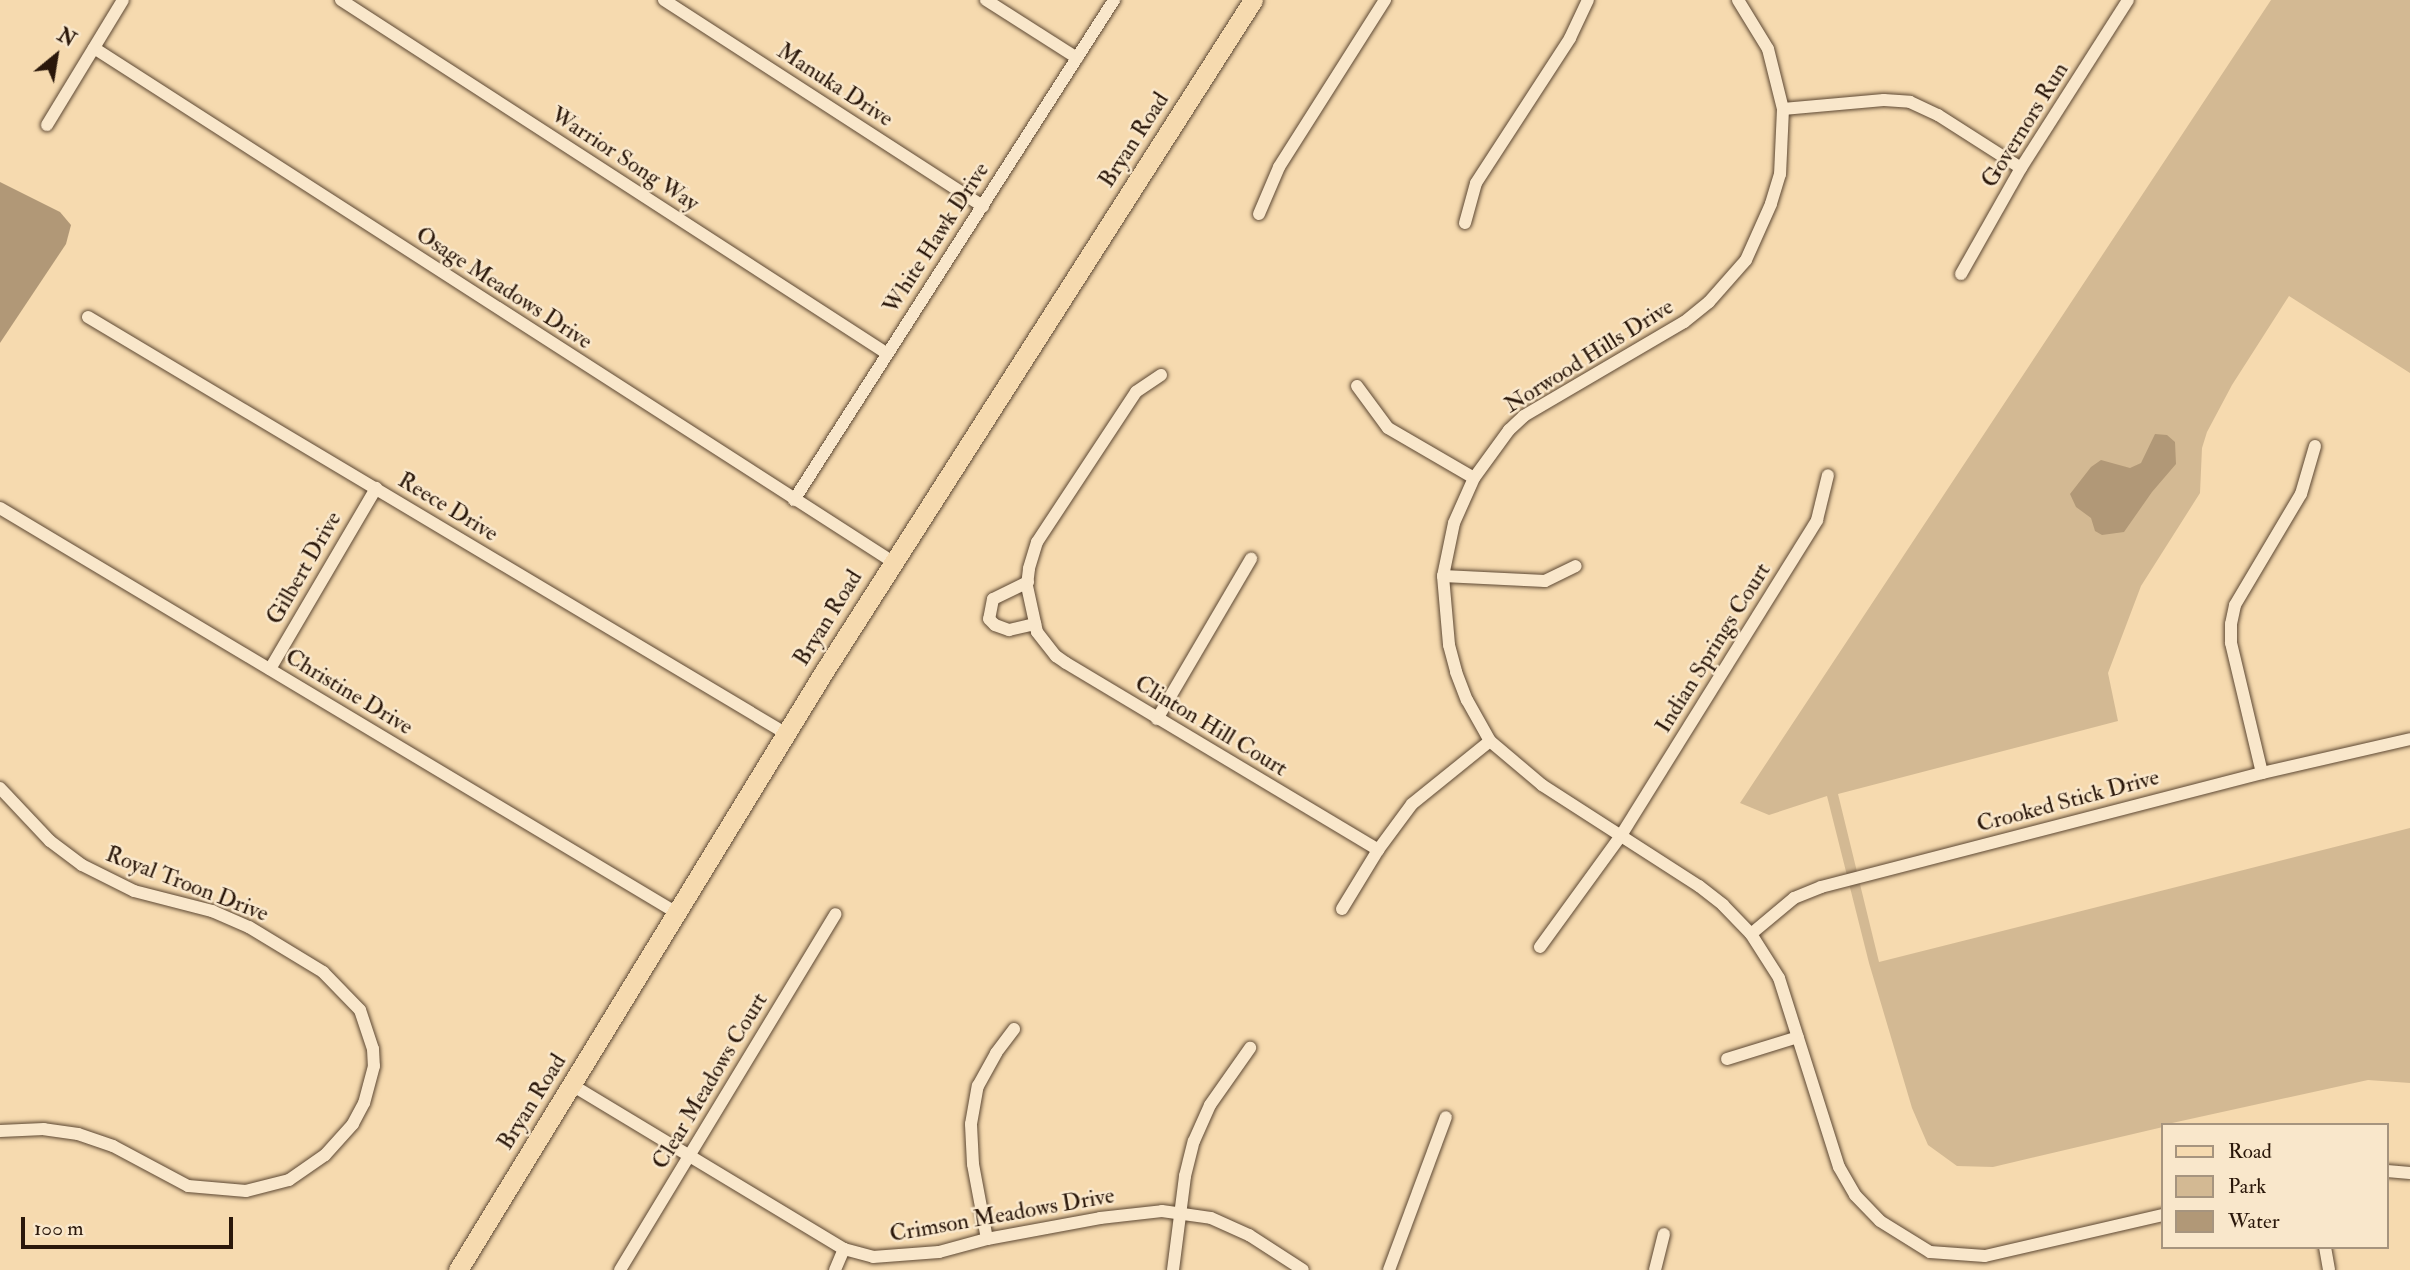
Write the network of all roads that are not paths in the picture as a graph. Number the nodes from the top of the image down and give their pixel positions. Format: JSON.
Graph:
{"nodes":[{"id":1,"x":123,"y":0,"type":"edge"},
{"id":2,"x":341,"y":0,"type":"edge"},
{"id":3,"x":664,"y":0,"type":"edge"},
{"id":4,"x":986,"y":0,"type":"edge"},
{"id":5,"x":1114,"y":0,"type":"edge"},
{"id":6,"x":1253,"y":0,"type":"edge"},
{"id":7,"x":1385,"y":0,"type":"edge"},
{"id":8,"x":1588,"y":0,"type":"edge"},
{"id":9,"x":1738,"y":0,"type":"edge"},
{"id":10,"x":2128,"y":0,"type":"edge"},
{"id":11,"x":94,"y":48,"type":"junction"},
{"id":12,"x":1077,"y":58,"type":"junction"},
{"id":13,"x":1783,"y":109,"type":"junction"},
{"id":14,"x":47,"y":125,"type":"dead end"},
{"id":15,"x":2021,"y":168,"type":"junction"},
{"id":16,"x":984,"y":206,"type":"junction"},
{"id":17,"x":1259,"y":214,"type":"dead end"},
{"id":18,"x":1465,"y":223,"type":"dead end"},
{"id":19,"x":1961,"y":274,"type":"dead end"},
{"id":20,"x":88,"y":317,"type":"dead end"},
{"id":21,"x":886,"y":353,"type":"junction"},
{"id":22,"x":1161,"y":375,"type":"dead end"},
{"id":23,"x":1357,"y":386,"type":"dead end"},
{"id":24,"x":2315,"y":446,"type":"dead end"},
{"id":25,"x":1828,"y":475,"type":"dead end"},
{"id":26,"x":1474,"y":478,"type":"junction"},
{"id":27,"x":376,"y":488,"type":"junction"},
{"id":28,"x":794,"y":500,"type":"junction"},
{"id":29,"x":0,"y":508,"type":"edge"},
{"id":30,"x":1251,"y":559,"type":"dead end"},
{"id":31,"x":892,"y":562,"type":"junction"},
{"id":32,"x":1576,"y":566,"type":"dead end"},
{"id":33,"x":1443,"y":576,"type":"junction"},
{"id":34,"x":1028,"y":582,"type":"junction"},
{"id":35,"x":1035,"y":624,"type":"junction"},
{"id":36,"x":270,"y":668,"type":"junction"},
{"id":37,"x":1157,"y":719,"type":"junction"},
{"id":38,"x":785,"y":733,"type":"junction"},
{"id":39,"x":2410,"y":739,"type":"edge"},
{"id":40,"x":1490,"y":741,"type":"junction"},
{"id":41,"x":2262,"y":773,"type":"junction"},
{"id":42,"x":0,"y":788,"type":"edge"},
{"id":43,"x":1620,"y":837,"type":"junction"},
{"id":44,"x":1378,"y":850,"type":"junction"},
{"id":45,"x":1342,"y":909,"type":"dead end"},
{"id":46,"x":677,"y":913,"type":"junction"},
{"id":47,"x":836,"y":915,"type":"dead end"},
{"id":48,"x":1751,"y":934,"type":"junction"},
{"id":49,"x":1540,"y":947,"type":"dead end"},
{"id":50,"x":1014,"y":1029,"type":"dead end"},
{"id":51,"x":1798,"y":1037,"type":"junction"},
{"id":52,"x":1250,"y":1048,"type":"dead end"},
{"id":53,"x":1727,"y":1059,"type":"dead end"},
{"id":54,"x":572,"y":1085,"type":"junction"},
{"id":55,"x":1446,"y":1116,"type":"dead end"},
{"id":56,"x":0,"y":1131,"type":"edge"},
{"id":57,"x":689,"y":1156,"type":"junction"},
{"id":58,"x":2389,"y":1171,"type":"edge"},
{"id":59,"x":2410,"y":1173,"type":"edge"},
{"id":60,"x":1181,"y":1213,"type":"junction"},
{"id":61,"x":2162,"y":1215,"type":"edge"},
{"id":62,"x":1664,"y":1234,"type":"dead end"},
{"id":63,"x":987,"y":1239,"type":"junction"},
{"id":64,"x":844,"y":1249,"type":"junction"},
{"id":65,"x":2325,"y":1249,"type":"edge"},
{"id":66,"x":458,"y":1270,"type":"edge"},
{"id":67,"x":620,"y":1270,"type":"edge"},
{"id":68,"x":835,"y":1270,"type":"edge"},
{"id":69,"x":1173,"y":1270,"type":"edge"},
{"id":70,"x":1303,"y":1270,"type":"edge"},
{"id":71,"x":1389,"y":1270,"type":"edge"},
{"id":72,"x":1655,"y":1270,"type":"edge"},
{"id":73,"x":2329,"y":1270,"type":"edge"}],
"edges":[{"from":1,"to":11,"type":"street"},
{"from":2,"to":21,"type":"street","name":"Warrior Song Way"},
{"from":3,"to":16,"type":"street","name":"Manuka Drive"},
{"from":4,"to":12,"type":"street"},
{"from":5,"to":12,"type":"street","name":"White Hawk Drive"},
{"from":6,"to":31,"type":"main road","name":"Bryan Road"},
{"from":7,"to":17,"type":"street"},
{"from":8,"to":18,"type":"street"},
{"from":9,"to":13,"type":"street","name":"Norwood Hills Drive"},
{"from":10,"to":15,"type":"street","name":"Governors Run"},
{"from":11,"to":14,"type":"street"},
{"from":11,"to":28,"type":"street","name":"Osage Meadows Drive"},
{"from":12,"to":16,"type":"street","name":"White Hawk Drive"},
{"from":13,"to":15,"type":"street"},
{"from":13,"to":26,"type":"street","name":"Norwood Hills Drive"},
{"from":15,"to":19,"type":"street","name":"Governors Run"},
{"from":16,"to":21,"type":"street","name":"White Hawk Drive"},
{"from":20,"to":27,"type":"street","name":"Reece Drive"},
{"from":21,"to":28,"type":"street","name":"White Hawk Drive"},
{"from":22,"to":34,"type":"street","name":"Clinton Hill Court"},
{"from":23,"to":26,"type":"street"},
{"from":24,"to":41,"type":"street"},
{"from":25,"to":43,"type":"street","name":"Indian Springs Court"},
{"from":26,"to":33,"type":"street","name":"Norwood Hills Drive"},
{"from":27,"to":36,"type":"street","name":"Gilbert Drive"},
{"from":27,"to":38,"type":"street","name":"Reece Drive"},
{"from":28,"to":31,"type":"street","name":"Osage Meadows Drive"},
{"from":29,"to":36,"type":"street","name":"Christine Drive"},
{"from":30,"to":37,"type":"street"},
{"from":31,"to":38,"type":"main road","name":"Bryan Road"},
{"from":32,"to":33,"type":"street"},
{"from":33,"to":40,"type":"street","name":"Norwood Hills Drive"},
{"from":34,"to":35,"type":"street","name":"Clinton Hill Court"},
{"from":34,"to":35,"type":"street"},
{"from":35,"to":37,"type":"street","name":"Clinton Hill Court"},
{"from":36,"to":46,"type":"street","name":"Christine Drive"},
{"from":37,"to":44,"type":"street","name":"Clinton Hill Court"},
{"from":38,"to":46,"type":"main road","name":"Bryan Road"},
{"from":39,"to":41,"type":"street","name":"Crooked Stick Drive"},
{"from":40,"to":43,"type":"street","name":"Norwood Hills Drive"},
{"from":40,"to":44,"type":"street"},
{"from":41,"to":48,"type":"street","name":"Crooked Stick Drive"},
{"from":42,"to":56,"type":"street","name":"Royal Troon Drive"},
{"from":43,"to":48,"type":"street","name":"Norwood Hills Drive"},
{"from":43,"to":49,"type":"street","name":"Indian Springs Court"},
{"from":44,"to":45,"type":"street"},
{"from":46,"to":54,"type":"main road","name":"Bryan Road"},
{"from":47,"to":57,"type":"street","name":"Clear Meadows Court"},
{"from":48,"to":51,"type":"street","name":"Norwood Hills Drive"},
{"from":50,"to":63,"type":"street"},
{"from":51,"to":53,"type":"street"},
{"from":51,"to":61,"type":"street","name":"Norwood Hills Drive"},
{"from":52,"to":60,"type":"street"},
{"from":54,"to":57,"type":"street","name":"Crimson Meadows Drive"},
{"from":54,"to":66,"type":"main road","name":"Bryan Road"},
{"from":55,"to":71,"type":"street"},
{"from":57,"to":64,"type":"street","name":"Crimson Meadows Drive"},
{"from":57,"to":67,"type":"street","name":"Clear Meadows Court"},
{"from":58,"to":59,"type":"street"},
{"from":60,"to":63,"type":"street","name":"Crimson Meadows Drive"},
{"from":60,"to":69,"type":"street"},
{"from":60,"to":70,"type":"street","name":"Crimson Meadows Drive"},
{"from":62,"to":72,"type":"street"},
{"from":63,"to":64,"type":"street","name":"Crimson Meadows Drive"},
{"from":64,"to":68,"type":"street"},
{"from":65,"to":73,"type":"street"}]}
